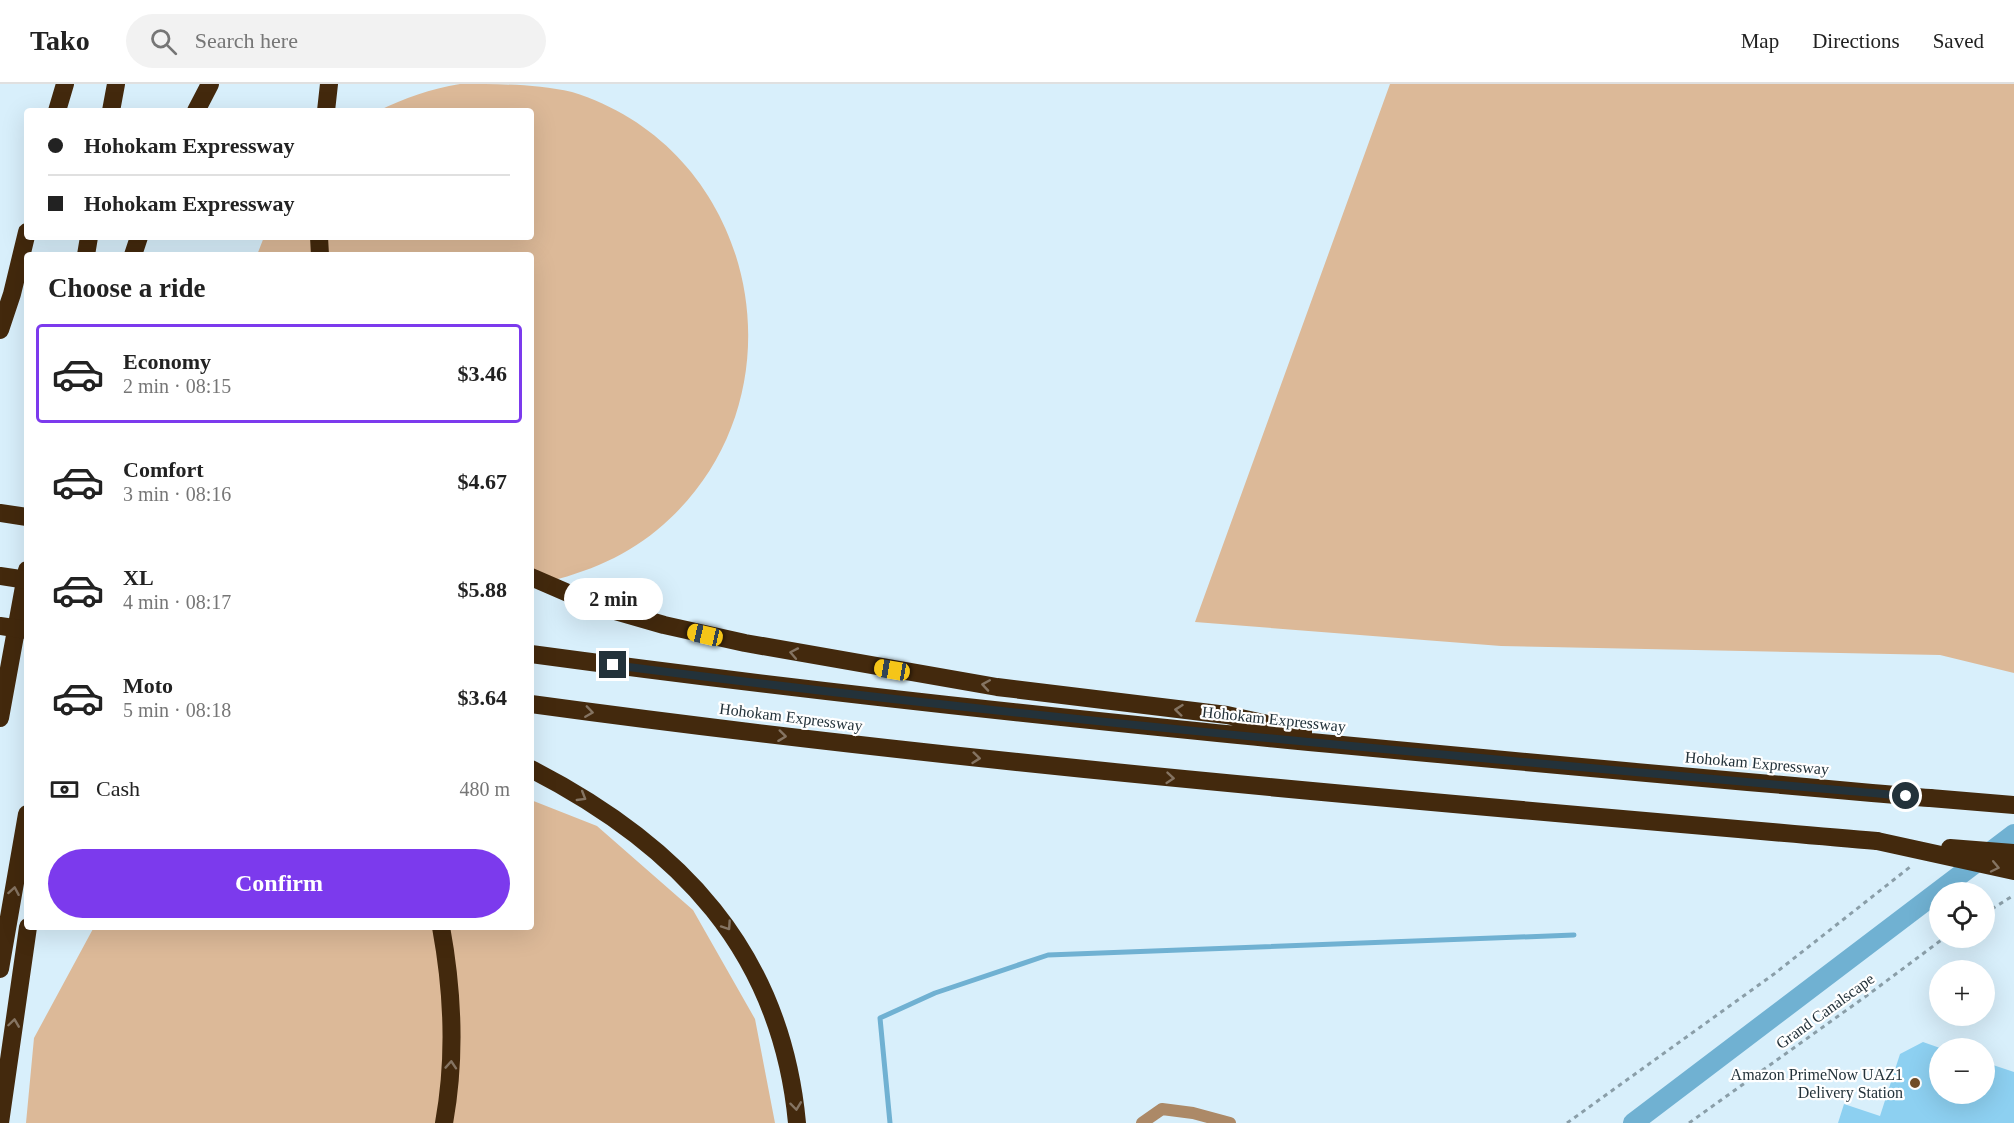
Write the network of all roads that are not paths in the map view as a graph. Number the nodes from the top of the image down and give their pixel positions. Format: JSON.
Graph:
{"nodes":[{"id":1,"x":65,"y":84,"type":"edge"},
{"id":2,"x":116,"y":84,"type":"edge"},
{"id":3,"x":210,"y":84,"type":"edge"},
{"id":4,"x":329,"y":84,"type":"edge"},
{"id":5,"x":58,"y":108,"type":"edge"},
{"id":6,"x":112,"y":108,"type":"edge"},
{"id":7,"x":198,"y":108,"type":"edge"},
{"id":8,"x":327,"y":108,"type":"edge"},
{"id":9,"x":25,"y":240,"type":"edge"},
{"id":10,"x":0,"y":330,"type":"edge"},
{"id":11,"x":0,"y":513,"type":"edge"},
{"id":12,"x":24,"y":517,"type":"edge"},
{"id":13,"x":0,"y":576,"type":"edge"},
{"id":14,"x":534,"y":578,"type":"edge"},
{"id":15,"x":24,"y":580,"type":"edge"},
{"id":16,"x":24,"y":586,"type":"edge"},
{"id":17,"x":0,"y":626,"type":"edge"},
{"id":18,"x":24,"y":630,"type":"edge"},
{"id":19,"x":534,"y":654,"type":"edge"},
{"id":20,"x":534,"y":704,"type":"edge"},
{"id":21,"x":0,"y":718,"type":"edge"},
{"id":22,"x":1381,"y":749,"type":"junction"},
{"id":23,"x":534,"y":771,"type":"edge"},
{"id":24,"x":2014,"y":796,"type":"edge"},
{"id":25,"x":1930,"y":798,"type":"junction"},
{"id":26,"x":2014,"y":805,"type":"edge"},
{"id":27,"x":24,"y":831,"type":"edge"},
{"id":28,"x":1876,"y":841,"type":"junction"},
{"id":29,"x":2014,"y":853,"type":"edge"},
{"id":30,"x":2014,"y":872,"type":"edge"},
{"id":31,"x":28,"y":930,"type":"edge"},
{"id":32,"x":441,"y":930,"type":"edge"},
{"id":33,"x":0,"y":969,"type":"edge"},
{"id":34,"x":0,"y":1123,"type":"edge"},
{"id":35,"x":444,"y":1123,"type":"edge"},
{"id":36,"x":797,"y":1123,"type":"edge"},
{"id":37,"x":1142,"y":1123,"type":"edge"},
{"id":38,"x":1230,"y":1123,"type":"edge"}],
"edges":[{"from":1,"to":5,"type":"highway"},
{"from":2,"to":6,"type":"highway"},
{"from":3,"to":7,"type":"highway"},
{"from":4,"to":8,"type":"highway"},
{"from":9,"to":10,"type":"highway"},
{"from":11,"to":12,"type":"highway"},
{"from":13,"to":15,"type":"highway","bridge":true},
{"from":22,"to":14,"type":"highway","one_way":true},
{"from":16,"to":21,"type":"highway"},
{"from":17,"to":18,"type":"highway","bridge":true},
{"from":19,"to":22,"type":"highway","name":"Hohokam Expressway"},
{"from":20,"to":28,"type":"highway","name":"Hohokam Expressway","one_way":true},
{"from":22,"to":25,"type":"highway","name":"Hohokam Expressway"},
{"from":23,"to":36,"type":"highway","one_way":true},
{"from":24,"to":25,"type":"highway","bridge":true},
{"from":25,"to":26,"type":"highway","name":"Hohokam Expressway","bridge":true},
{"from":33,"to":27,"type":"highway","one_way":true},
{"from":28,"to":29,"type":"highway","name":"Hohokam Expressway","bridge":true},
{"from":28,"to":30,"type":"highway","one_way":true,"bridge":true},
{"from":34,"to":31,"type":"highway","one_way":true},
{"from":35,"to":32,"type":"highway","one_way":true},
{"from":37,"to":38,"type":"street"}]}
